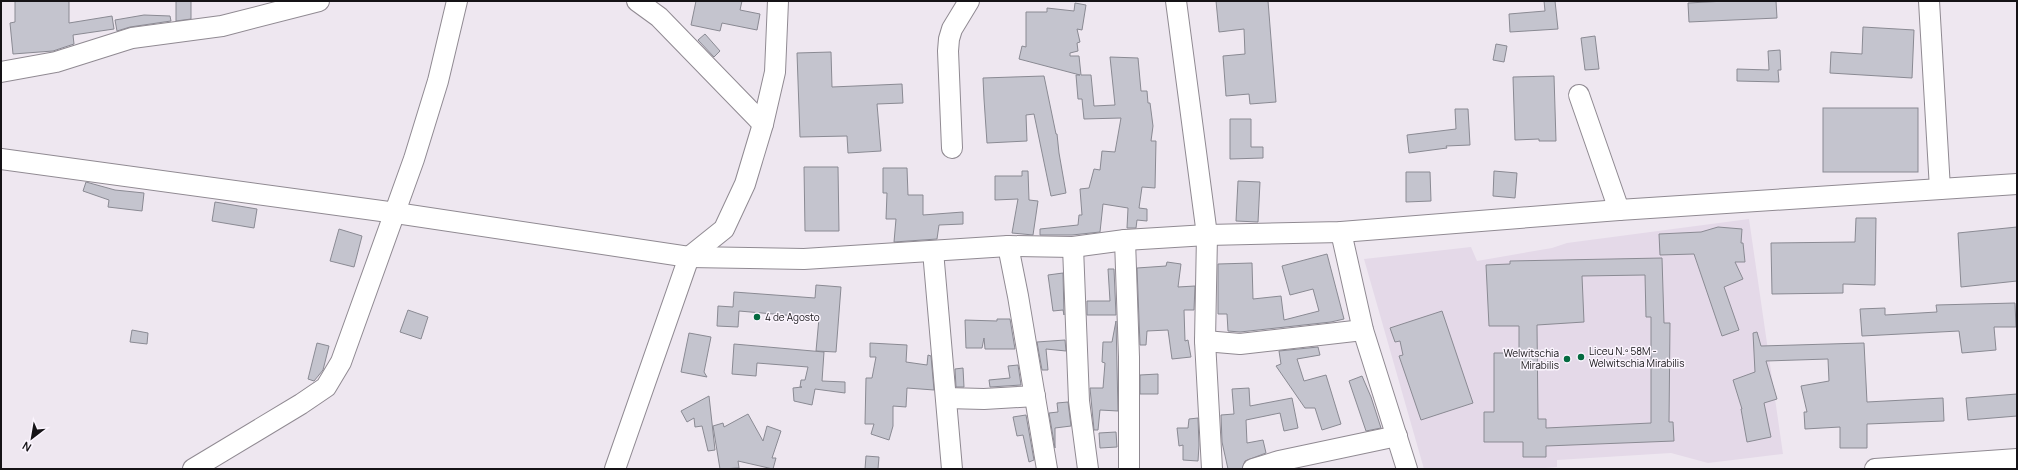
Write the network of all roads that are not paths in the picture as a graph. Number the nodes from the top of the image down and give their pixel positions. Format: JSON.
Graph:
{"nodes":[{"id":1,"x":319,"y":1,"type":"edge"},
{"id":2,"x":457,"y":1,"type":"edge"},
{"id":3,"x":637,"y":1,"type":"edge"},
{"id":4,"x":778,"y":1,"type":"edge"},
{"id":5,"x":969,"y":1,"type":"edge"},
{"id":6,"x":1176,"y":1,"type":"edge"},
{"id":7,"x":1930,"y":1,"type":"edge"},
{"id":8,"x":1,"y":72,"type":"edge"},
{"id":9,"x":1579,"y":95,"type":"dead end"},
{"id":10,"x":763,"y":124,"type":"junction"},
{"id":11,"x":952,"y":148,"type":"dead end"},
{"id":12,"x":1,"y":159,"type":"edge"},
{"id":13,"x":2017,"y":184,"type":"edge"},
{"id":14,"x":1940,"y":189,"type":"junction"},
{"id":15,"x":1619,"y":210,"type":"junction"},
{"id":16,"x":396,"y":213,"type":"junction"},
{"id":17,"x":1341,"y":232,"type":"junction"},
{"id":18,"x":1207,"y":235,"type":"junction"},
{"id":19,"x":1125,"y":240,"type":"junction"},
{"id":20,"x":1008,"y":246,"type":"junction"},
{"id":21,"x":1073,"y":247,"type":"junction"},
{"id":22,"x":934,"y":251,"type":"junction"},
{"id":23,"x":689,"y":257,"type":"junction"},
{"id":24,"x":1363,"y":330,"type":"junction"},
{"id":25,"x":1205,"y":341,"type":"junction"},
{"id":26,"x":1035,"y":396,"type":"junction"},
{"id":27,"x":946,"y":398,"type":"junction"},
{"id":28,"x":1397,"y":436,"type":"junction"},
{"id":29,"x":2017,"y":460,"type":"edge"},
{"id":30,"x":1938,"y":467,"type":"edge"},
{"id":31,"x":193,"y":469,"type":"edge"},
{"id":32,"x":615,"y":469,"type":"edge"},
{"id":33,"x":952,"y":469,"type":"edge"},
{"id":34,"x":1047,"y":469,"type":"edge"},
{"id":35,"x":1088,"y":469,"type":"edge"},
{"id":36,"x":1129,"y":469,"type":"edge"},
{"id":37,"x":1212,"y":469,"type":"edge"},
{"id":38,"x":1253,"y":469,"type":"edge"},
{"id":39,"x":1407,"y":469,"type":"edge"},
{"id":40,"x":1876,"y":469,"type":"edge"}],
"edges":[{"from":1,"to":8,"type":"street"},
{"from":2,"to":16,"type":"street"},
{"from":3,"to":10,"type":"street"},
{"from":4,"to":10,"type":"street"},
{"from":5,"to":11,"type":"street"},
{"from":6,"to":18,"type":"street"},
{"from":7,"to":14,"type":"street"},
{"from":9,"to":15,"type":"street"},
{"from":10,"to":23,"type":"street"},
{"from":12,"to":16,"type":"street"},
{"from":13,"to":14,"type":"street"},
{"from":14,"to":15,"type":"street"},
{"from":15,"to":17,"type":"street"},
{"from":16,"to":23,"type":"street"},
{"from":16,"to":31,"type":"street"},
{"from":17,"to":18,"type":"street"},
{"from":17,"to":24,"type":"street"},
{"from":18,"to":19,"type":"street"},
{"from":18,"to":25,"type":"street"},
{"from":19,"to":21,"type":"street"},
{"from":19,"to":36,"type":"street"},
{"from":20,"to":21,"type":"street"},
{"from":20,"to":22,"type":"street"},
{"from":20,"to":26,"type":"street"},
{"from":21,"to":35,"type":"street"},
{"from":22,"to":23,"type":"street"},
{"from":22,"to":27,"type":"street"},
{"from":23,"to":32,"type":"street"},
{"from":24,"to":25,"type":"street"},
{"from":24,"to":28,"type":"street"},
{"from":25,"to":37,"type":"street"},
{"from":26,"to":27,"type":"street"},
{"from":26,"to":34,"type":"street"},
{"from":27,"to":33,"type":"street"},
{"from":28,"to":38,"type":"street"},
{"from":28,"to":39,"type":"street"},
{"from":29,"to":30,"type":"street"},
{"from":30,"to":40,"type":"street"}]}
